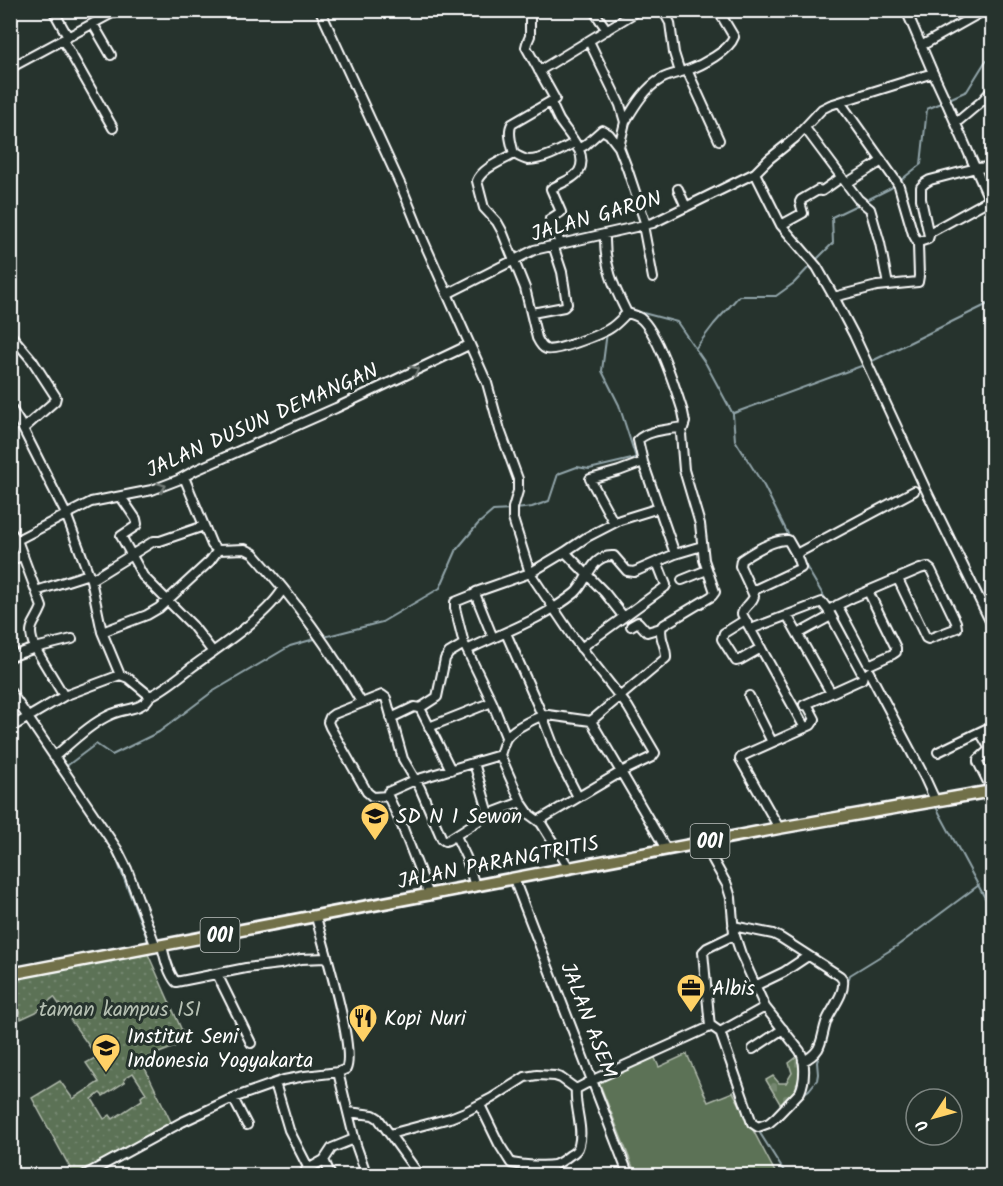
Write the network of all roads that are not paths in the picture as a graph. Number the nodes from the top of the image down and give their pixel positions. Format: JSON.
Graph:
{"nodes":[{"id":1,"x":53,"y":10,"type":"edge"},
{"id":2,"x":118,"y":10,"type":"edge"},
{"id":3,"x":320,"y":10,"type":"edge"},
{"id":4,"x":530,"y":10,"type":"edge"},
{"id":5,"x":594,"y":10,"type":"edge"},
{"id":6,"x":639,"y":10,"type":"edge"},
{"id":7,"x":663,"y":10,"type":"edge"},
{"id":8,"x":718,"y":10,"type":"edge"},
{"id":9,"x":906,"y":10,"type":"edge"},
{"id":10,"x":985,"y":10,"type":"edge"},
{"id":11,"x":93,"y":24,"type":"junction"},
{"id":12,"x":607,"y":30,"type":"junction"},
{"id":13,"x":65,"y":38,"type":"junction"},
{"id":14,"x":589,"y":41,"type":"junction"},
{"id":15,"x":921,"y":46,"type":"junction"},
{"id":16,"x":111,"y":55,"type":"dead end"},
{"id":17,"x":10,"y":68,"type":"edge"},
{"id":18,"x":539,"y":71,"type":"junction"},
{"id":19,"x":684,"y":71,"type":"junction"},
{"id":20,"x":933,"y":73,"type":"junction"},
{"id":21,"x":993,"y":90,"type":"edge"},
{"id":22,"x":551,"y":102,"type":"junction"},
{"id":23,"x":840,"y":102,"type":"junction"},
{"id":24,"x":625,"y":123,"type":"junction"},
{"id":25,"x":956,"y":123,"type":"junction"},
{"id":26,"x":113,"y":128,"type":"dead end"},
{"id":27,"x":806,"y":128,"type":"junction"},
{"id":28,"x":719,"y":140,"type":"dead end"},
{"id":29,"x":576,"y":146,"type":"junction"},
{"id":30,"x":619,"y":147,"type":"junction"},
{"id":31,"x":514,"y":154,"type":"junction"},
{"id":32,"x":882,"y":161,"type":"junction"},
{"id":33,"x":993,"y":167,"type":"edge"},
{"id":34,"x":976,"y":168,"type":"junction"},
{"id":35,"x":755,"y":173,"type":"junction"},
{"id":36,"x":845,"y":180,"type":"junction"},
{"id":37,"x":678,"y":189,"type":"dead end"},
{"id":38,"x":991,"y":203,"type":"edge"},
{"id":39,"x":686,"y":207,"type":"junction"},
{"id":40,"x":645,"y":225,"type":"junction"},
{"id":41,"x":781,"y":225,"type":"junction"},
{"id":42,"x":929,"y":233,"type":"junction"},
{"id":43,"x":605,"y":234,"type":"junction"},
{"id":44,"x":918,"y":243,"type":"junction"},
{"id":45,"x":557,"y":244,"type":"junction"},
{"id":46,"x":514,"y":260,"type":"junction"},
{"id":47,"x":653,"y":278,"type":"dead end"},
{"id":48,"x":888,"y":285,"type":"junction"},
{"id":49,"x":447,"y":294,"type":"junction"},
{"id":50,"x":834,"y":297,"type":"junction"},
{"id":51,"x":626,"y":311,"type":"junction"},
{"id":52,"x":532,"y":313,"type":"junction"},
{"id":53,"x":10,"y":334,"type":"edge"},
{"id":54,"x":469,"y":345,"type":"junction"},
{"id":55,"x":12,"y":412,"type":"edge"},
{"id":56,"x":682,"y":427,"type":"junction"},
{"id":57,"x":23,"y":429,"type":"junction"},
{"id":58,"x":643,"y":462,"type":"junction"},
{"id":59,"x":184,"y":477,"type":"junction"},
{"id":60,"x":914,"y":491,"type":"dead end"},
{"id":61,"x":121,"y":496,"type":"junction"},
{"id":62,"x":659,"y":508,"type":"junction"},
{"id":63,"x":66,"y":514,"type":"junction"},
{"id":64,"x":614,"y":523,"type":"junction"},
{"id":65,"x":204,"y":526,"type":"junction"},
{"id":66,"x":10,"y":531,"type":"edge"},
{"id":67,"x":16,"y":540,"type":"junction"},
{"id":68,"x":702,"y":546,"type":"junction"},
{"id":69,"x":218,"y":550,"type":"junction"},
{"id":70,"x":565,"y":552,"type":"junction"},
{"id":71,"x":799,"y":552,"type":"junction"},
{"id":72,"x":675,"y":554,"type":"junction"},
{"id":73,"x":23,"y":555,"type":"junction"},
{"id":74,"x":131,"y":555,"type":"junction"},
{"id":75,"x":10,"y":561,"type":"edge"},
{"id":76,"x":657,"y":562,"type":"junction"},
{"id":77,"x":707,"y":570,"type":"junction"},
{"id":78,"x":530,"y":573,"type":"junction"},
{"id":79,"x":587,"y":573,"type":"junction"},
{"id":80,"x":90,"y":577,"type":"junction"},
{"id":81,"x":897,"y":579,"type":"junction"},
{"id":82,"x":682,"y":580,"type":"dead end"},
{"id":83,"x":283,"y":589,"type":"junction"},
{"id":84,"x":36,"y":591,"type":"junction"},
{"id":85,"x":752,"y":591,"type":"junction"},
{"id":86,"x":868,"y":591,"type":"junction"},
{"id":87,"x":475,"y":594,"type":"junction"},
{"id":88,"x":168,"y":599,"type":"junction"},
{"id":89,"x":553,"y":608,"type":"junction"},
{"id":90,"x":832,"y":609,"type":"junction"},
{"id":91,"x":787,"y":615,"type":"junction"},
{"id":92,"x":624,"y":616,"type":"junction"},
{"id":93,"x":745,"y":620,"type":"junction"},
{"id":94,"x":993,"y":625,"type":"edge"},
{"id":95,"x":631,"y":626,"type":"dead end"},
{"id":96,"x":661,"y":628,"type":"junction"},
{"id":97,"x":751,"y":629,"type":"junction"},
{"id":98,"x":102,"y":632,"type":"junction"},
{"id":99,"x":506,"y":633,"type":"junction"},
{"id":100,"x":798,"y":634,"type":"junction"},
{"id":101,"x":493,"y":638,"type":"junction"},
{"id":102,"x":72,"y":639,"type":"dead end"},
{"id":103,"x":465,"y":647,"type":"junction"},
{"id":104,"x":35,"y":648,"type":"junction"},
{"id":105,"x":581,"y":648,"type":"junction"},
{"id":106,"x":761,"y":648,"type":"junction"},
{"id":107,"x":213,"y":652,"type":"junction"},
{"id":108,"x":10,"y":657,"type":"edge"},
{"id":109,"x":869,"y":672,"type":"dead end"},
{"id":110,"x":120,"y":675,"type":"junction"},
{"id":111,"x":10,"y":692,"type":"edge"},
{"id":112,"x":831,"y":693,"type":"junction"},
{"id":113,"x":64,"y":696,"type":"junction"},
{"id":114,"x":150,"y":696,"type":"junction"},
{"id":115,"x":620,"y":696,"type":"junction"},
{"id":116,"x":749,"y":696,"type":"dead end"},
{"id":117,"x":361,"y":702,"type":"junction"},
{"id":118,"x":492,"y":702,"type":"junction"},
{"id":119,"x":807,"y":704,"type":"junction"},
{"id":120,"x":420,"y":708,"type":"junction"},
{"id":121,"x":795,"y":709,"type":"junction"},
{"id":122,"x":542,"y":715,"type":"junction"},
{"id":123,"x":28,"y":718,"type":"junction"},
{"id":124,"x":391,"y":718,"type":"junction"},
{"id":125,"x":591,"y":721,"type":"junction"},
{"id":126,"x":993,"y":726,"type":"edge"},
{"id":127,"x":429,"y":727,"type":"junction"},
{"id":128,"x":10,"y":728,"type":"edge"},
{"id":129,"x":805,"y":728,"type":"junction"},
{"id":130,"x":980,"y":732,"type":"junction"},
{"id":131,"x":506,"y":737,"type":"junction"},
{"id":132,"x":772,"y":742,"type":"junction"},
{"id":133,"x":938,"y":752,"type":"dead end"},
{"id":134,"x":500,"y":754,"type":"junction"},
{"id":135,"x":54,"y":756,"type":"junction"},
{"id":136,"x":474,"y":763,"type":"junction"},
{"id":137,"x":451,"y":770,"type":"junction"},
{"id":138,"x":621,"y":772,"type":"junction"},
{"id":139,"x":415,"y":780,"type":"junction"},
{"id":140,"x":993,"y":790,"type":"edge"},
{"id":141,"x":388,"y":796,"type":"junction"},
{"id":142,"x":578,"y":797,"type":"junction"},
{"id":143,"x":935,"y":800,"type":"junction"},
{"id":144,"x":521,"y":802,"type":"junction"},
{"id":145,"x":489,"y":814,"type":"junction"},
{"id":146,"x":538,"y":820,"type":"junction"},
{"id":147,"x":779,"y":828,"type":"junction"},
{"id":148,"x":456,"y":836,"type":"junction"},
{"id":149,"x":706,"y":842,"type":"junction"},
{"id":150,"x":666,"y":849,"type":"junction"},
{"id":151,"x":569,"y":868,"type":"junction"},
{"id":152,"x":514,"y":879,"type":"junction"},
{"id":153,"x":475,"y":886,"type":"junction"},
{"id":154,"x":429,"y":895,"type":"junction"},
{"id":155,"x":316,"y":917,"type":"junction"},
{"id":156,"x":734,"y":930,"type":"junction"},
{"id":157,"x":159,"y":946,"type":"junction"},
{"id":158,"x":808,"y":956,"type":"junction"},
{"id":159,"x":326,"y":958,"type":"junction"},
{"id":160,"x":10,"y":974,"type":"edge"},
{"id":161,"x":217,"y":974,"type":"junction"},
{"id":162,"x":755,"y":986,"type":"junction"},
{"id":163,"x":765,"y":1006,"type":"junction"},
{"id":164,"x":710,"y":1025,"type":"junction"},
{"id":165,"x":783,"y":1029,"type":"junction"},
{"id":166,"x":720,"y":1032,"type":"junction"},
{"id":167,"x":251,"y":1043,"type":"dead end"},
{"id":168,"x":753,"y":1049,"type":"dead end"},
{"id":169,"x":803,"y":1061,"type":"junction"},
{"id":170,"x":339,"y":1072,"type":"junction"},
{"id":171,"x":593,"y":1080,"type":"junction"},
{"id":172,"x":275,"y":1083,"type":"junction"},
{"id":173,"x":576,"y":1089,"type":"junction"},
{"id":174,"x":233,"y":1098,"type":"junction"},
{"id":175,"x":480,"y":1105,"type":"junction"},
{"id":176,"x":348,"y":1112,"type":"junction"},
{"id":177,"x":247,"y":1125,"type":"dead end"},
{"id":178,"x":390,"y":1134,"type":"junction"},
{"id":179,"x":354,"y":1139,"type":"junction"},
{"id":180,"x":324,"y":1160,"type":"junction"},
{"id":181,"x":83,"y":1176,"type":"edge"},
{"id":182,"x":331,"y":1176,"type":"edge"},
{"id":183,"x":367,"y":1176,"type":"edge"},
{"id":184,"x":420,"y":1176,"type":"edge"},
{"id":185,"x":629,"y":1176,"type":"edge"}],
"edges":[{"from":1,"to":13,"type":"street"},
{"from":2,"to":11,"type":"street"},
{"from":3,"to":49,"type":"street"},
{"from":4,"to":18,"type":"street"},
{"from":5,"to":12,"type":"street"},
{"from":6,"to":12,"type":"street"},
{"from":7,"to":19,"type":"street"},
{"from":8,"to":19,"type":"street"},
{"from":9,"to":15,"type":"street"},
{"from":10,"to":15,"type":"street"},
{"from":11,"to":13,"type":"street"},
{"from":11,"to":16,"type":"street"},
{"from":12,"to":14,"type":"street"},
{"from":13,"to":17,"type":"street"},
{"from":13,"to":26,"type":"street"},
{"from":14,"to":18,"type":"street"},
{"from":14,"to":24,"type":"street"},
{"from":15,"to":20,"type":"street"},
{"from":18,"to":22,"type":"street"},
{"from":19,"to":24,"type":"street"},
{"from":19,"to":28,"type":"street"},
{"from":20,"to":23,"type":"street","name":"JALAN GARON"},
{"from":20,"to":25,"type":"street"},
{"from":21,"to":25,"type":"street"},
{"from":22,"to":29,"type":"street"},
{"from":22,"to":31,"type":"street"},
{"from":23,"to":27,"type":"street","name":"JALAN GARON"},
{"from":23,"to":32,"type":"street"},
{"from":24,"to":30,"type":"street"},
{"from":25,"to":34,"type":"street"},
{"from":27,"to":35,"type":"street","name":"JALAN GARON"},
{"from":27,"to":36,"type":"street"},
{"from":29,"to":30,"type":"street"},
{"from":29,"to":31,"type":"street"},
{"from":29,"to":45,"type":"street"},
{"from":30,"to":40,"type":"street"},
{"from":31,"to":46,"type":"street"},
{"from":32,"to":36,"type":"street"},
{"from":32,"to":44,"type":"street"},
{"from":33,"to":34,"type":"street"},
{"from":34,"to":38,"type":"street"},
{"from":34,"to":42,"type":"street"},
{"from":35,"to":39,"type":"street","name":"JALAN GARON"},
{"from":35,"to":41,"type":"street"},
{"from":36,"to":41,"type":"street"},
{"from":36,"to":48,"type":"street"},
{"from":37,"to":39,"type":"street"},
{"from":38,"to":42,"type":"street"},
{"from":39,"to":40,"type":"street","name":"JALAN GARON"},
{"from":40,"to":43,"type":"street","name":"JALAN GARON"},
{"from":40,"to":47,"type":"street"},
{"from":41,"to":50,"type":"street"},
{"from":42,"to":44,"type":"street"},
{"from":43,"to":45,"type":"street","name":"JALAN GARON"},
{"from":43,"to":51,"type":"street"},
{"from":44,"to":48,"type":"street"},
{"from":45,"to":46,"type":"street","name":"JALAN GARON"},
{"from":45,"to":52,"type":"street"},
{"from":46,"to":49,"type":"street","name":"JALAN GARON"},
{"from":46,"to":52,"type":"street"},
{"from":48,"to":50,"type":"street"},
{"from":49,"to":54,"type":"street"},
{"from":50,"to":94,"type":"street"},
{"from":51,"to":52,"type":"street"},
{"from":51,"to":56,"type":"street"},
{"from":53,"to":57,"type":"street"},
{"from":59,"to":54,"type":"street","name":"JALAN DUSUN DEMANGAN","one_way":true},
{"from":54,"to":78,"type":"street"},
{"from":55,"to":57,"type":"street"},
{"from":56,"to":58,"type":"street"},
{"from":56,"to":68,"type":"street"},
{"from":57,"to":63,"type":"street"},
{"from":58,"to":62,"type":"street"},
{"from":58,"to":64,"type":"street"},
{"from":61,"to":59,"type":"street","name":"JALAN DUSUN DEMANGAN","one_way":true},
{"from":59,"to":65,"type":"street"},
{"from":60,"to":71,"type":"street"},
{"from":61,"to":63,"type":"street","name":"JALAN DUSUN DEMANGAN"},
{"from":61,"to":74,"type":"street"},
{"from":62,"to":64,"type":"street"},
{"from":62,"to":72,"type":"street"},
{"from":63,"to":67,"type":"street","name":"JALAN DUSUN DEMANGAN"},
{"from":63,"to":80,"type":"street"},
{"from":64,"to":70,"type":"street"},
{"from":65,"to":69,"type":"street"},
{"from":65,"to":74,"type":"street"},
{"from":66,"to":67,"type":"street"},
{"from":67,"to":73,"type":"street"},
{"from":68,"to":72,"type":"street"},
{"from":68,"to":77,"type":"street"},
{"from":69,"to":83,"type":"street"},
{"from":69,"to":88,"type":"street"},
{"from":70,"to":78,"type":"street"},
{"from":70,"to":79,"type":"street"},
{"from":71,"to":85,"type":"street"},
{"from":71,"to":85,"type":"street"},
{"from":72,"to":76,"type":"street"},
{"from":73,"to":75,"type":"street"},
{"from":73,"to":84,"type":"street"},
{"from":74,"to":80,"type":"street"},
{"from":74,"to":88,"type":"street"},
{"from":76,"to":79,"type":"street"},
{"from":76,"to":92,"type":"street"},
{"from":77,"to":82,"type":"street"},
{"from":77,"to":96,"type":"street"},
{"from":78,"to":87,"type":"street"},
{"from":78,"to":89,"type":"street"},
{"from":79,"to":89,"type":"street"},
{"from":79,"to":92,"type":"street"},
{"from":80,"to":84,"type":"street"},
{"from":80,"to":98,"type":"street"},
{"from":81,"to":81,"type":"street"},
{"from":81,"to":86,"type":"street"},
{"from":83,"to":107,"type":"street"},
{"from":83,"to":117,"type":"street"},
{"from":84,"to":104,"type":"street"},
{"from":85,"to":93,"type":"street"},
{"from":86,"to":90,"type":"street"},
{"from":86,"to":90,"type":"street"},
{"from":87,"to":101,"type":"street"},
{"from":87,"to":103,"type":"street"},
{"from":88,"to":98,"type":"street"},
{"from":88,"to":107,"type":"street"},
{"from":89,"to":99,"type":"street"},
{"from":89,"to":105,"type":"street"},
{"from":90,"to":91,"type":"street"},
{"from":90,"to":100,"type":"street"},
{"from":90,"to":112,"type":"street"},
{"from":91,"to":97,"type":"street"},
{"from":91,"to":100,"type":"street"},
{"from":92,"to":105,"type":"street"},
{"from":93,"to":97,"type":"street"},
{"from":93,"to":106,"type":"street"},
{"from":95,"to":96,"type":"street"},
{"from":96,"to":115,"type":"street"},
{"from":97,"to":106,"type":"street"},
{"from":98,"to":110,"type":"street"},
{"from":99,"to":101,"type":"street"},
{"from":99,"to":122,"type":"street"},
{"from":100,"to":112,"type":"street"},
{"from":101,"to":103,"type":"street"},
{"from":102,"to":104,"type":"street"},
{"from":103,"to":118,"type":"street"},
{"from":103,"to":120,"type":"street"},
{"from":104,"to":108,"type":"street"},
{"from":104,"to":113,"type":"street"},
{"from":105,"to":115,"type":"street"},
{"from":106,"to":121,"type":"street"},
{"from":107,"to":114,"type":"street"},
{"from":109,"to":143,"type":"street"},
{"from":110,"to":113,"type":"street"},
{"from":110,"to":114,"type":"street"},
{"from":111,"to":123,"type":"street"},
{"from":112,"to":119,"type":"street"},
{"from":113,"to":123,"type":"street"},
{"from":114,"to":135,"type":"street"},
{"from":115,"to":125,"type":"street"},
{"from":115,"to":138,"type":"street"},
{"from":116,"to":132,"type":"street"},
{"from":117,"to":124,"type":"street"},
{"from":117,"to":141,"type":"street"},
{"from":118,"to":127,"type":"street"},
{"from":118,"to":131,"type":"street"},
{"from":119,"to":121,"type":"street"},
{"from":119,"to":129,"type":"street"},
{"from":120,"to":124,"type":"street"},
{"from":120,"to":127,"type":"street"},
{"from":121,"to":129,"type":"street"},
{"from":122,"to":125,"type":"street"},
{"from":122,"to":131,"type":"street"},
{"from":122,"to":142,"type":"street"},
{"from":123,"to":128,"type":"street"},
{"from":123,"to":135,"type":"street"},
{"from":124,"to":139,"type":"street"},
{"from":125,"to":138,"type":"street"},
{"from":126,"to":130,"type":"street"},
{"from":127,"to":137,"type":"street"},
{"from":129,"to":132,"type":"street"},
{"from":130,"to":133,"type":"street"},
{"from":130,"to":140,"type":"street"},
{"from":131,"to":134,"type":"street"},
{"from":132,"to":147,"type":"street"},
{"from":134,"to":136,"type":"street"},
{"from":134,"to":144,"type":"street"},
{"from":135,"to":157,"type":"street"},
{"from":136,"to":137,"type":"street"},
{"from":136,"to":145,"type":"street"},
{"from":137,"to":139,"type":"street"},
{"from":138,"to":142,"type":"street"},
{"from":138,"to":150,"type":"street"},
{"from":139,"to":141,"type":"street"},
{"from":139,"to":148,"type":"street"},
{"from":140,"to":143,"type":"main road","name":"JALAN PARANGTRITIS","number":"001"},
{"from":141,"to":154,"type":"street"},
{"from":142,"to":146,"type":"street"},
{"from":143,"to":147,"type":"main road","name":"JALAN PARANGTRITIS","number":"001"},
{"from":144,"to":145,"type":"street"},
{"from":144,"to":146,"type":"street"},
{"from":145,"to":148,"type":"street"},
{"from":146,"to":151,"type":"street"},
{"from":147,"to":149,"type":"main road","name":"JALAN PARANGTRITIS","number":"001"},
{"from":148,"to":153,"type":"street"},
{"from":149,"to":150,"type":"main road","name":"JALAN PARANGTRITIS","number":"001"},
{"from":149,"to":156,"type":"street"},
{"from":150,"to":151,"type":"main road","name":"JALAN PARANGTRITIS","number":"001"},
{"from":151,"to":152,"type":"main road","name":"JALAN PARANGTRITIS","number":"001"},
{"from":152,"to":153,"type":"main road","name":"JALAN PARANGTRITIS","number":"001"},
{"from":152,"to":171,"type":"street","name":"JALAN ASEM"},
{"from":153,"to":154,"type":"main road","name":"JALAN PARANGTRITIS","number":"001"},
{"from":154,"to":155,"type":"main road","name":"JALAN PARANGTRITIS","number":"001"},
{"from":155,"to":157,"type":"main road","name":"JALAN PARANGTRITIS","number":"001"},
{"from":155,"to":159,"type":"street"},
{"from":156,"to":158,"type":"street"},
{"from":156,"to":162,"type":"street"},
{"from":156,"to":164,"type":"street"},
{"from":157,"to":160,"type":"main road","name":"JALAN PARANGTRITIS","number":"001"},
{"from":157,"to":161,"type":"street"},
{"from":158,"to":162,"type":"street"},
{"from":158,"to":169,"type":"street"},
{"from":159,"to":161,"type":"street"},
{"from":159,"to":170,"type":"street"},
{"from":161,"to":167,"type":"street"},
{"from":162,"to":163,"type":"street"},
{"from":163,"to":165,"type":"street"},
{"from":163,"to":166,"type":"street"},
{"from":164,"to":166,"type":"street"},
{"from":164,"to":171,"type":"street"},
{"from":165,"to":168,"type":"street"},
{"from":165,"to":169,"type":"street"},
{"from":166,"to":169,"type":"street"},
{"from":170,"to":172,"type":"street"},
{"from":170,"to":176,"type":"street"},
{"from":171,"to":173,"type":"street"},
{"from":171,"to":185,"type":"street","name":"JALAN ASEM"},
{"from":172,"to":174,"type":"street"},
{"from":172,"to":180,"type":"street"},
{"from":173,"to":175,"type":"street"},
{"from":173,"to":175,"type":"street"},
{"from":174,"to":177,"type":"street"},
{"from":174,"to":181,"type":"street"},
{"from":175,"to":178,"type":"street"},
{"from":176,"to":178,"type":"street"},
{"from":176,"to":179,"type":"street"},
{"from":178,"to":184,"type":"street"},
{"from":179,"to":180,"type":"street"},
{"from":179,"to":183,"type":"street"},
{"from":180,"to":182,"type":"street"}]}
